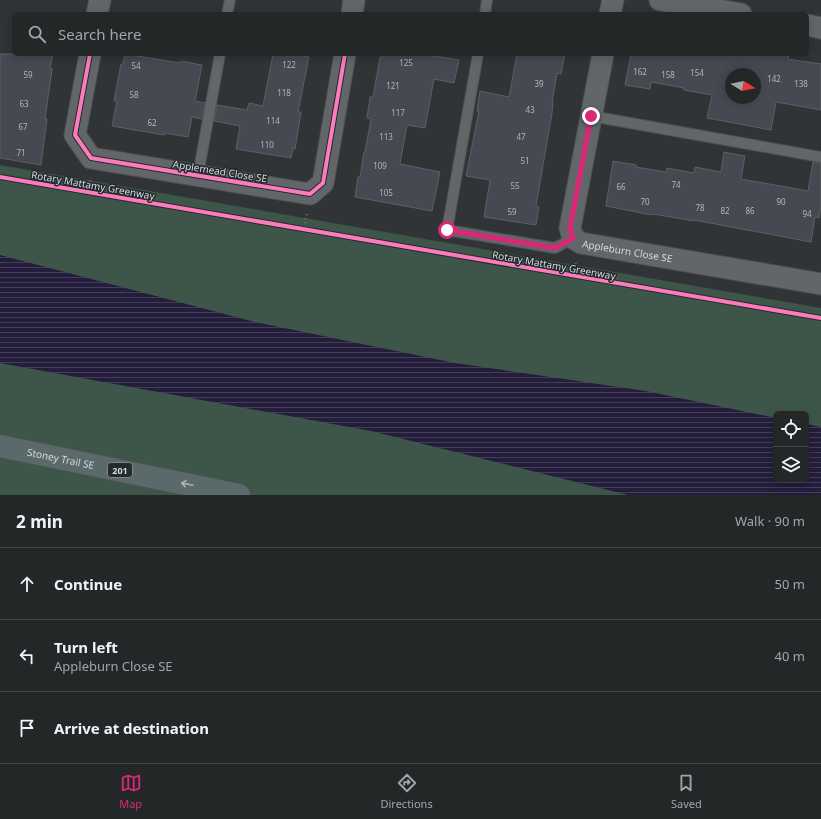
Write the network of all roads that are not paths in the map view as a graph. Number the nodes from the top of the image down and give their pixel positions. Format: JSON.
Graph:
{"nodes":[{"id":1,"x":100,"y":0,"type":"edge"},
{"id":2,"x":230,"y":0,"type":"edge"},
{"id":3,"x":354,"y":0,"type":"edge"},
{"id":4,"x":487,"y":0,"type":"edge"},
{"id":5,"x":613,"y":0,"type":"edge"},
{"id":6,"x":660,"y":0,"type":"edge"},
{"id":7,"x":98,"y":12,"type":"edge"},
{"id":8,"x":227,"y":12,"type":"edge"},
{"id":9,"x":352,"y":12,"type":"edge"},
{"id":10,"x":485,"y":12,"type":"edge"},
{"id":11,"x":610,"y":12,"type":"edge"},
{"id":12,"x":729,"y":12,"type":"edge"},
{"id":13,"x":809,"y":25,"type":"edge"},
{"id":14,"x":821,"y":28,"type":"edge"},
{"id":15,"x":90,"y":56,"type":"edge"},
{"id":16,"x":220,"y":56,"type":"edge"},
{"id":17,"x":345,"y":56,"type":"edge"},
{"id":18,"x":478,"y":56,"type":"edge"},
{"id":19,"x":603,"y":56,"type":"edge"},
{"id":20,"x":591,"y":116,"type":"junction"},
{"id":21,"x":821,"y":157,"type":"edge"},
{"id":22,"x":198,"y":175,"type":"junction"},
{"id":23,"x":573,"y":238,"type":"junction"},
{"id":24,"x":821,"y":284,"type":"edge"},
{"id":25,"x":0,"y":446,"type":"edge"},
{"id":26,"x":239,"y":495,"type":"edge"}],
"edges":[{"from":1,"to":7,"type":"street"},
{"from":2,"to":8,"type":"lane"},
{"from":3,"to":9,"type":"street"},
{"from":4,"to":10,"type":"lane"},
{"from":5,"to":11,"type":"street"},
{"from":6,"to":12,"type":"street"},
{"from":13,"to":14,"type":"street"},
{"from":15,"to":22,"type":"street","name":"Applemead Close SE"},
{"from":16,"to":22,"type":"lane"},
{"from":17,"to":22,"type":"street","name":"Applemead Close SE"},
{"from":18,"to":23,"type":"lane"},
{"from":19,"to":20,"type":"street","name":"Appleburn Close SE"},
{"from":20,"to":21,"type":"lane"},
{"from":20,"to":23,"type":"street","name":"Appleburn Close SE"},
{"from":23,"to":24,"type":"street","name":"Appleburn Close SE"},
{"from":26,"to":25,"type":"highway","name":"Stoney Trail SE","number":"201","one_way":true}]}
